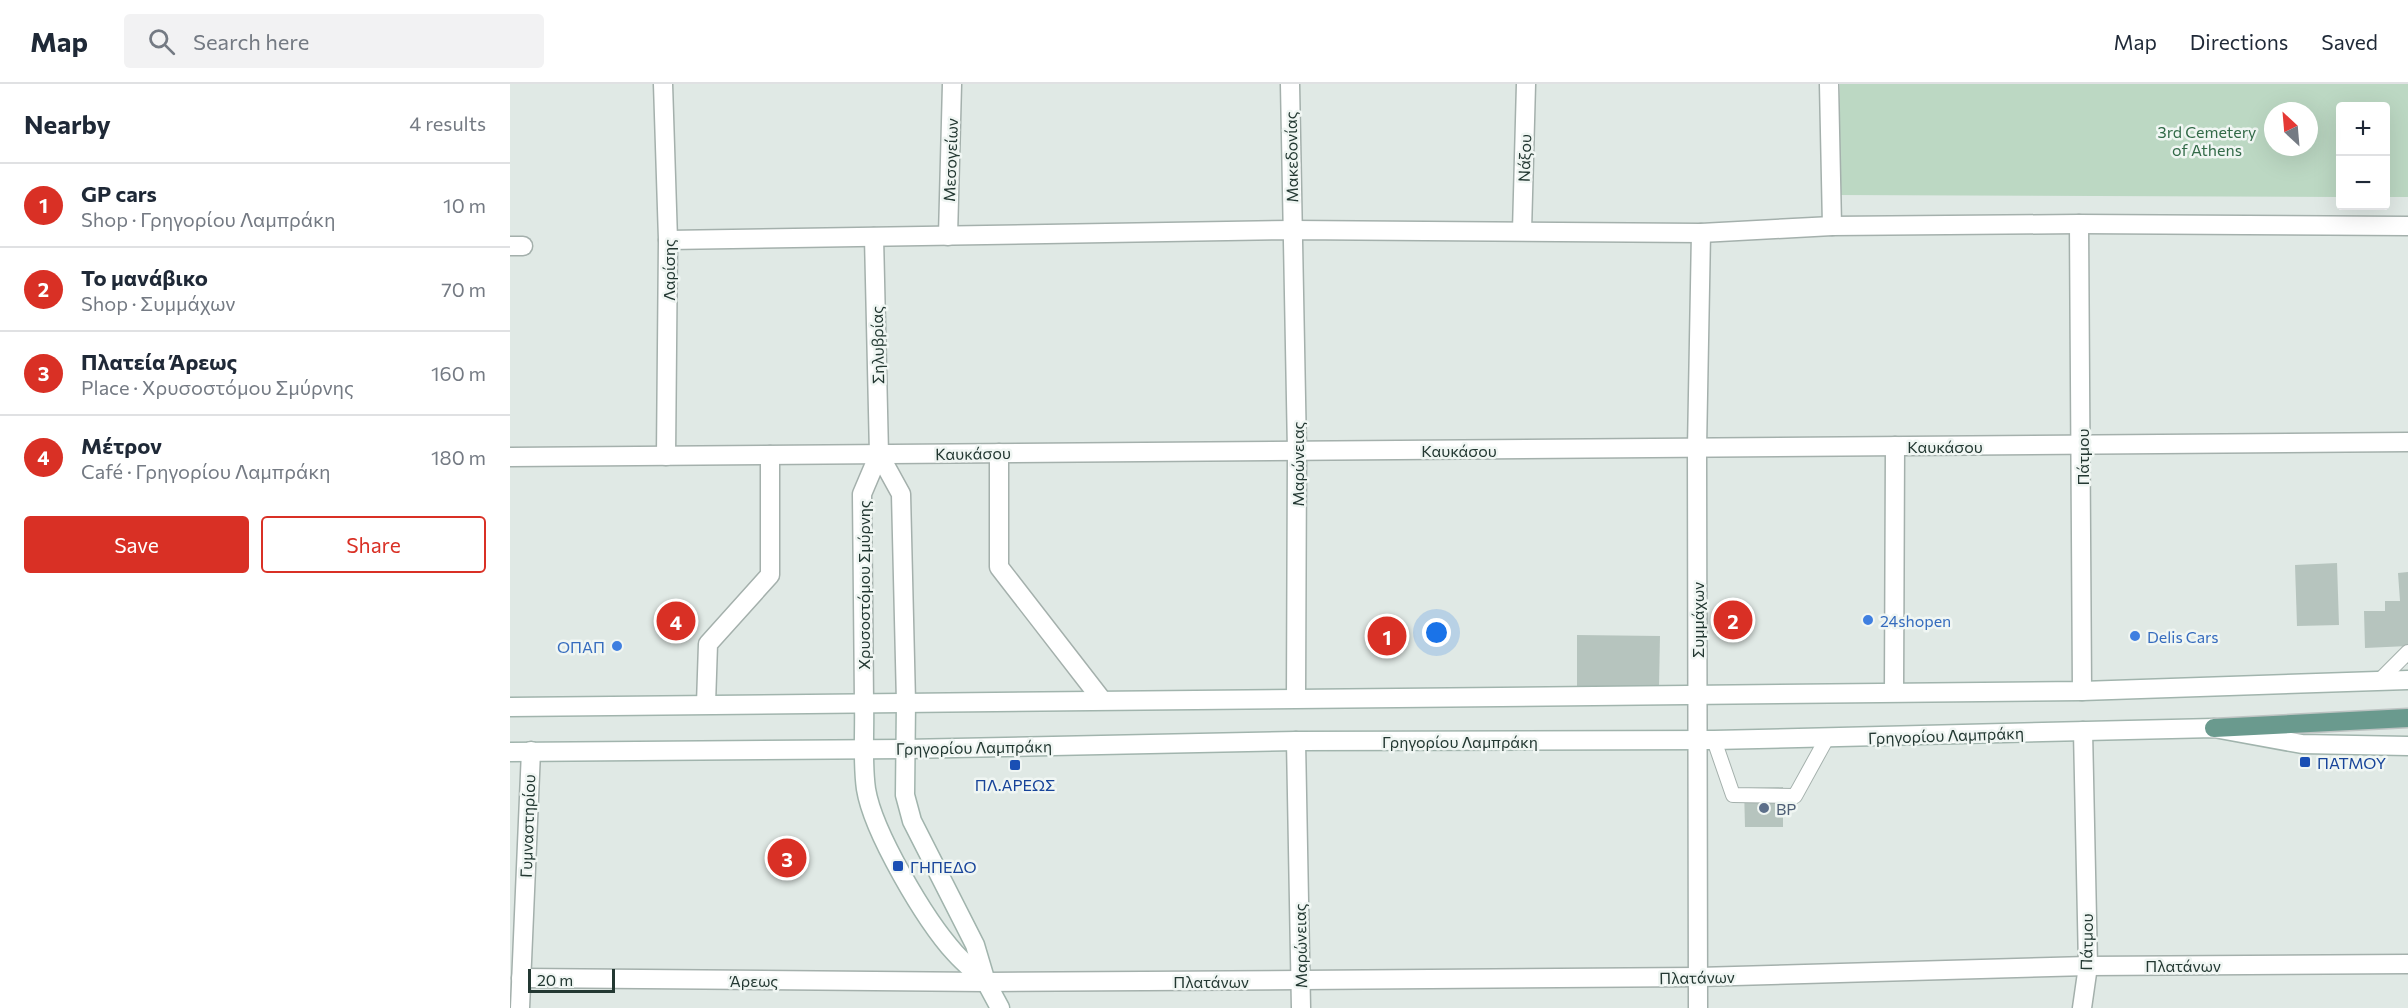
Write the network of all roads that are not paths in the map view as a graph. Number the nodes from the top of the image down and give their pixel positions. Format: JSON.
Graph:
{"nodes":[{"id":1,"x":663,"y":84,"type":"edge"},
{"id":2,"x":952,"y":84,"type":"edge"},
{"id":3,"x":1290,"y":84,"type":"edge"},
{"id":4,"x":1526,"y":84,"type":"edge"},
{"id":5,"x":1829,"y":84,"type":"edge"},
{"id":6,"x":2079,"y":224,"type":"junction"},
{"id":7,"x":1832,"y":226,"type":"junction"},
{"id":8,"x":2408,"y":226,"type":"edge"},
{"id":9,"x":1292,"y":230,"type":"junction"},
{"id":10,"x":1521,"y":231,"type":"junction"},
{"id":11,"x":1701,"y":233,"type":"junction"},
{"id":12,"x":948,"y":236,"type":"junction"},
{"id":13,"x":874,"y":237,"type":"junction"},
{"id":14,"x":668,"y":240,"type":"junction"},
{"id":15,"x":2408,"y":442,"type":"edge"},
{"id":16,"x":2082,"y":445,"type":"junction"},
{"id":17,"x":1895,"y":446,"type":"junction"},
{"id":18,"x":1697,"y":448,"type":"junction"},
{"id":19,"x":1297,"y":451,"type":"junction"},
{"id":20,"x":999,"y":453,"type":"junction"},
{"id":21,"x":879,"y":454,"type":"junction"},
{"id":22,"x":770,"y":455,"type":"junction"},
{"id":23,"x":666,"y":456,"type":"junction"},
{"id":24,"x":510,"y":457,"type":"edge"},
{"id":25,"x":2408,"y":652,"type":"edge"},
{"id":26,"x":2408,"y":680,"type":"edge"},
{"id":27,"x":2379,"y":681,"type":"junction"},
{"id":28,"x":2082,"y":691,"type":"junction"},
{"id":29,"x":1894,"y":692,"type":"junction"},
{"id":30,"x":1697,"y":694,"type":"junction"},
{"id":31,"x":1296,"y":698,"type":"junction"},
{"id":32,"x":1102,"y":700,"type":"junction"},
{"id":33,"x":864,"y":702,"type":"junction"},
{"id":34,"x":906,"y":702,"type":"junction"},
{"id":35,"x":706,"y":704,"type":"junction"},
{"id":36,"x":510,"y":707,"type":"edge"},
{"id":37,"x":2408,"y":718,"type":"edge"},
{"id":38,"x":2214,"y":728,"type":"junction"},
{"id":39,"x":2083,"y":731,"type":"junction"},
{"id":40,"x":1827,"y":738,"type":"junction"},
{"id":41,"x":1706,"y":740,"type":"junction"},
{"id":42,"x":1296,"y":741,"type":"junction"},
{"id":43,"x":2408,"y":746,"type":"edge"},
{"id":44,"x":865,"y":749,"type":"junction"},
{"id":45,"x":905,"y":749,"type":"junction"},
{"id":46,"x":531,"y":751,"type":"junction"},
{"id":47,"x":510,"y":752,"type":"edge"},
{"id":48,"x":2408,"y":964,"type":"edge"},
{"id":49,"x":2088,"y":966,"type":"junction"},
{"id":50,"x":1698,"y":977,"type":"junction"},
{"id":51,"x":521,"y":978,"type":"junction"},
{"id":52,"x":1301,"y":980,"type":"junction"},
{"id":53,"x":986,"y":982,"type":"junction"},
{"id":54,"x":520,"y":1008,"type":"edge"},
{"id":55,"x":1000,"y":1008,"type":"edge"},
{"id":56,"x":1301,"y":1008,"type":"edge"},
{"id":57,"x":1698,"y":1008,"type":"edge"},
{"id":58,"x":2082,"y":1008,"type":"edge"}],
"edges":[{"from":1,"to":14,"type":"street","name":"Λαρίσης"},
{"from":2,"to":12,"type":"street","name":"Μεσογείων"},
{"from":3,"to":9,"type":"street","name":"Μακεδονίας"},
{"from":4,"to":10,"type":"street","name":"Νάξου"},
{"from":5,"to":7,"type":"street"},
{"from":6,"to":7,"type":"street"},
{"from":6,"to":8,"type":"street"},
{"from":6,"to":16,"type":"street","name":"Πάτμου"},
{"from":7,"to":11,"type":"street"},
{"from":9,"to":10,"type":"street"},
{"from":9,"to":12,"type":"street"},
{"from":9,"to":19,"type":"street","name":"Μαρώνειας"},
{"from":10,"to":11,"type":"street"},
{"from":11,"to":18,"type":"street","name":"Συμμάχων"},
{"from":12,"to":13,"type":"street"},
{"from":13,"to":14,"type":"street"},
{"from":13,"to":21,"type":"street","name":"Σηλυβρίας"},
{"from":14,"to":23,"type":"street","name":"Λαρίσης"},
{"from":15,"to":16,"type":"street","name":"Καυκάσου"},
{"from":16,"to":17,"type":"street","name":"Καυκάσου"},
{"from":16,"to":28,"type":"street","name":"Πάτμου"},
{"from":17,"to":18,"type":"street","name":"Καυκάσου"},
{"from":17,"to":29,"type":"street"},
{"from":18,"to":19,"type":"street","name":"Καυκάσου"},
{"from":18,"to":30,"type":"street","name":"Συμμάχων"},
{"from":19,"to":20,"type":"street","name":"Καυκάσου"},
{"from":19,"to":31,"type":"street","name":"Μαρώνειας"},
{"from":20,"to":21,"type":"street","name":"Καυκάσου"},
{"from":20,"to":32,"type":"street"},
{"from":21,"to":22,"type":"street","name":"Καυκάσου"},
{"from":21,"to":33,"type":"street","name":"Χρυσοστόμου Σμύρνης"},
{"from":21,"to":34,"type":"street","name":"Χρυσοστόμου Σμύρνης"},
{"from":22,"to":23,"type":"street","name":"Καυκάσου"},
{"from":22,"to":35,"type":"street"},
{"from":23,"to":24,"type":"street","name":"Καυκάσου"},
{"from":25,"to":27,"type":"lane"},
{"from":26,"to":27,"type":"street"},
{"from":27,"to":28,"type":"street"},
{"from":28,"to":29,"type":"street"},
{"from":29,"to":30,"type":"street"},
{"from":30,"to":31,"type":"street"},
{"from":30,"to":41,"type":"street","name":"Συμμάχων"},
{"from":31,"to":32,"type":"street"},
{"from":32,"to":34,"type":"street"},
{"from":33,"to":34,"type":"street"},
{"from":33,"to":35,"type":"street"},
{"from":33,"to":44,"type":"street","name":"Χρυσοστόμου Σμύρνης"},
{"from":34,"to":45,"type":"street","name":"Χρυσοστόμου Σμύρνης"},
{"from":35,"to":36,"type":"street"},
{"from":37,"to":38,"type":"main road"},
{"from":38,"to":39,"type":"street","name":"Γρηγορίου Λαμπράκη"},
{"from":38,"to":43,"type":"street","name":"Γρηγορίου Λαμπράκη"},
{"from":39,"to":40,"type":"street","name":"Γρηγορίου Λαμπράκη"},
{"from":39,"to":49,"type":"street","name":"Πάτμου"},
{"from":40,"to":41,"type":"street","name":"Γρηγορίου Λαμπράκη"},
{"from":40,"to":41,"type":"lane"},
{"from":41,"to":42,"type":"street","name":"Γρηγορίου Λαμπράκη"},
{"from":41,"to":50,"type":"street","name":"Συμμάχων"},
{"from":42,"to":45,"type":"street","name":"Γρηγορίου Λαμπράκη"},
{"from":42,"to":52,"type":"street","name":"Μαρώνειας"},
{"from":44,"to":45,"type":"street","name":"Γρηγορίου Λαμπράκη"},
{"from":44,"to":46,"type":"street","name":"Γρηγορίου Λαμπράκη"},
{"from":44,"to":53,"type":"street","name":"Χρυσοστόμου Σμύρνης"},
{"from":45,"to":53,"type":"street","name":"Χρυσοστόμου Σμύρνης"},
{"from":46,"to":47,"type":"street","name":"Γρηγορίου Λαμπράκη"},
{"from":46,"to":51,"type":"street","name":"Γυμναστηρίου"},
{"from":48,"to":49,"type":"street","name":"Πλατάνων"},
{"from":49,"to":50,"type":"street","name":"Πλατάνων"},
{"from":49,"to":58,"type":"street","name":"Πάτμου"},
{"from":50,"to":52,"type":"street","name":"Πλατάνων"},
{"from":50,"to":57,"type":"street","name":"Συμμάχων"},
{"from":51,"to":53,"type":"street","name":"Άρεως"},
{"from":51,"to":54,"type":"street","name":"Γυμναστηρίου"},
{"from":52,"to":53,"type":"street","name":"Πλατάνων"},
{"from":52,"to":56,"type":"street","name":"Μαρώνειας"},
{"from":53,"to":55,"type":"street","name":"Χρυσοστόμου Σμύρνης"}]}
